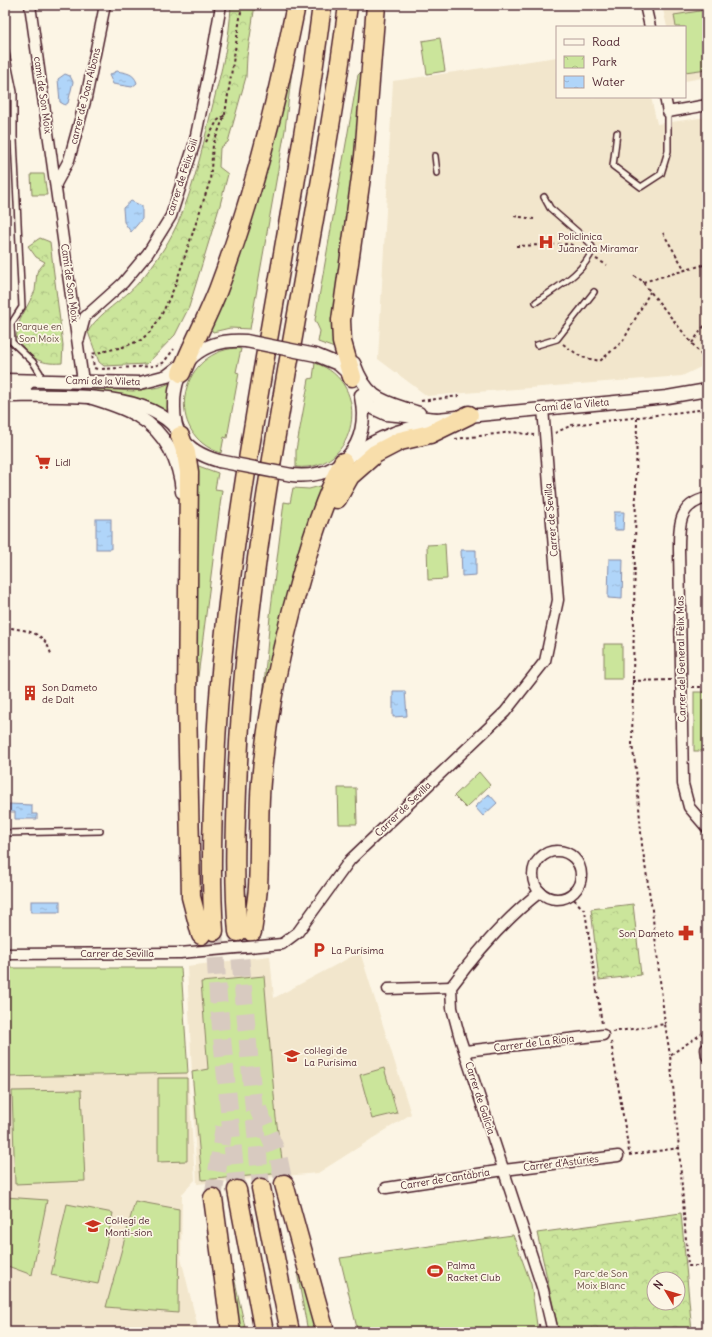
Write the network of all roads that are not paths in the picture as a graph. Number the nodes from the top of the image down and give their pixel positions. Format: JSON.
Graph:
{"nodes":[{"id":1,"x":30,"y":5,"type":"edge"},
{"id":2,"x":105,"y":5,"type":"edge"},
{"id":3,"x":221,"y":5,"type":"edge"},
{"id":4,"x":296,"y":5,"type":"edge"},
{"id":5,"x":322,"y":5,"type":"edge"},
{"id":6,"x":348,"y":5,"type":"edge"},
{"id":7,"x":376,"y":5,"type":"edge"},
{"id":8,"x":645,"y":5,"type":"edge"},
{"id":9,"x":650,"y":26,"type":"edge"},
{"id":10,"x":5,"y":48,"type":"edge"},
{"id":11,"x":665,"y":98,"type":"edge"},
{"id":12,"x":707,"y":105,"type":"edge"},
{"id":13,"x":668,"y":112,"type":"junction"},
{"id":14,"x":617,"y":133,"type":"dead end"},
{"id":15,"x":5,"y":137,"type":"edge"},
{"id":16,"x":14,"y":139,"type":"junction"},
{"id":17,"x":435,"y":156,"type":"dead end"},
{"id":18,"x":437,"y":173,"type":"dead end"},
{"id":19,"x":56,"y":184,"type":"junction"},
{"id":20,"x":544,"y":197,"type":"dead end"},
{"id":21,"x":355,"y":225,"type":"junction"},
{"id":22,"x":594,"y":292,"type":"dead end"},
{"id":23,"x":536,"y":302,"type":"dead end"},
{"id":24,"x":78,"y":342,"type":"junction"},
{"id":25,"x":537,"y":345,"type":"dead end"},
{"id":26,"x":186,"y":364,"type":"junction"},
{"id":27,"x":38,"y":375,"type":"junction"},
{"id":28,"x":352,"y":377,"type":"junction"},
{"id":29,"x":5,"y":380,"type":"edge"},
{"id":30,"x":83,"y":381,"type":"junction"},
{"id":31,"x":5,"y":388,"type":"edge"},
{"id":32,"x":707,"y":390,"type":"edge"},
{"id":33,"x":361,"y":395,"type":"junction"},
{"id":34,"x":5,"y":396,"type":"edge"},
{"id":35,"x":92,"y":398,"type":"junction"},
{"id":36,"x":543,"y":408,"type":"junction"},
{"id":37,"x":469,"y":415,"type":"junction"},
{"id":38,"x":437,"y":418,"type":"junction"},
{"id":39,"x":179,"y":433,"type":"junction"},
{"id":40,"x":345,"y":460,"type":"junction"},
{"id":41,"x":707,"y":498,"type":"edge"},
{"id":42,"x":188,"y":545,"type":"junction"},
{"id":43,"x":296,"y":595,"type":"junction"},
{"id":44,"x":707,"y":828,"type":"edge"},
{"id":45,"x":100,"y":831,"type":"dead end"},
{"id":46,"x":5,"y":833,"type":"edge"},
{"id":47,"x":540,"y":892,"type":"junction"},
{"id":48,"x":5,"y":954,"type":"edge"},
{"id":49,"x":451,"y":987,"type":"junction"},
{"id":50,"x":388,"y":989,"type":"dead end"},
{"id":51,"x":607,"y":1034,"type":"road end"},
{"id":52,"x":706,"y":1049,"type":"edge"},
{"id":53,"x":464,"y":1051,"type":"junction"},
{"id":54,"x":707,"y":1056,"type":"edge"},
{"id":55,"x":618,"y":1156,"type":"road end"},
{"id":56,"x":504,"y":1170,"type":"junction"},
{"id":57,"x":284,"y":1184,"type":"tunnel mouth"},
{"id":58,"x":261,"y":1188,"type":"tunnel mouth"},
{"id":59,"x":386,"y":1188,"type":"dead end"},
{"id":60,"x":237,"y":1190,"type":"tunnel mouth"},
{"id":61,"x":213,"y":1198,"type":"tunnel mouth"},
{"id":62,"x":232,"y":1332,"type":"edge"},
{"id":63,"x":264,"y":1332,"type":"edge"},
{"id":64,"x":290,"y":1332,"type":"edge"},
{"id":65,"x":325,"y":1332,"type":"edge"},
{"id":66,"x":553,"y":1332,"type":"edge"}],
"edges":[{"from":1,"to":19,"type":"street","name":"camí de Son Moix"},
{"from":2,"to":19,"type":"street","name":"carrer de Joan Albons"},
{"from":3,"to":24,"type":"street","name":"carrer de Fèlix Gili"},
{"from":4,"to":26,"type":"highway"},
{"from":5,"to":42,"type":"highway"},
{"from":6,"to":43,"type":"highway"},
{"from":7,"to":21,"type":"highway"},
{"from":8,"to":9,"type":"street"},
{"from":10,"to":16,"type":"lane"},
{"from":11,"to":13,"type":"street"},
{"from":12,"to":13,"type":"street"},
{"from":13,"to":14,"type":"lane"},
{"from":15,"to":16,"type":"lane"},
{"from":16,"to":27,"type":"lane"},
{"from":17,"to":18,"type":"lane"},
{"from":19,"to":24,"type":"street","name":"Camí de Son Moix"},
{"from":20,"to":23,"type":"lane"},
{"from":21,"to":28,"type":"highway"},
{"from":21,"to":38,"type":"street"},
{"from":22,"to":25,"type":"lane"},
{"from":24,"to":30,"type":"street","name":"Camí de Son Moix"},
{"from":26,"to":28,"type":"street","name":"Camí de la Vileta","bridge":true},
{"from":26,"to":30,"type":"street","name":"Camí de la Vileta"},
{"from":26,"to":39,"type":"street"},
{"from":27,"to":29,"type":"street","name":"Camí de la Vileta"},
{"from":27,"to":30,"type":"street","name":"Camí de la Vileta"},
{"from":27,"to":31,"type":"lane"},
{"from":28,"to":33,"type":"street"},
{"from":32,"to":36,"type":"street","name":"Camí de la Vileta"},
{"from":33,"to":38,"type":"street","name":"Camí de la Vileta"},
{"from":33,"to":40,"type":"street"},
{"from":34,"to":35,"type":"street","name":"Camí de la Vileta"},
{"from":35,"to":39,"type":"street","name":"Camí de la Vileta"},
{"from":35,"to":42,"type":"street"},
{"from":36,"to":37,"type":"street","name":"Camí de la Vileta"},
{"from":36,"to":48,"type":"street","name":"Carrer de Sevilla","bridge":true},
{"from":37,"to":38,"type":"street","name":"Camí de la Vileta"},
{"from":37,"to":43,"type":"highway"},
{"from":38,"to":40,"type":"street","name":"Camí de la Vileta"},
{"from":39,"to":40,"type":"street","name":"Camí de la Vileta","bridge":true},
{"from":39,"to":42,"type":"highway"},
{"from":40,"to":43,"type":"highway"},
{"from":41,"to":44,"type":"street","name":"Carrer del General Fèlix Mas"},
{"from":45,"to":46,"type":"lane"},
{"from":47,"to":47,"type":"street"},
{"from":47,"to":49,"type":"street"},
{"from":49,"to":50,"type":"street"},
{"from":49,"to":53,"type":"street","name":"Carrer de Galícia"},
{"from":51,"to":53,"type":"street","name":"Carrer de La Rioja"},
{"from":52,"to":54,"type":"street"},
{"from":53,"to":56,"type":"street","name":"Carrer de Galícia"},
{"from":55,"to":56,"type":"street","name":"Carrer d'Astúries"},
{"from":56,"to":59,"type":"street","name":"Carrer de Cantàbria"},
{"from":56,"to":66,"type":"street","name":"Carrer de Galícia"},
{"from":57,"to":65,"type":"highway"},
{"from":58,"to":64,"type":"highway"},
{"from":60,"to":63,"type":"highway"},
{"from":61,"to":62,"type":"highway"}]}
